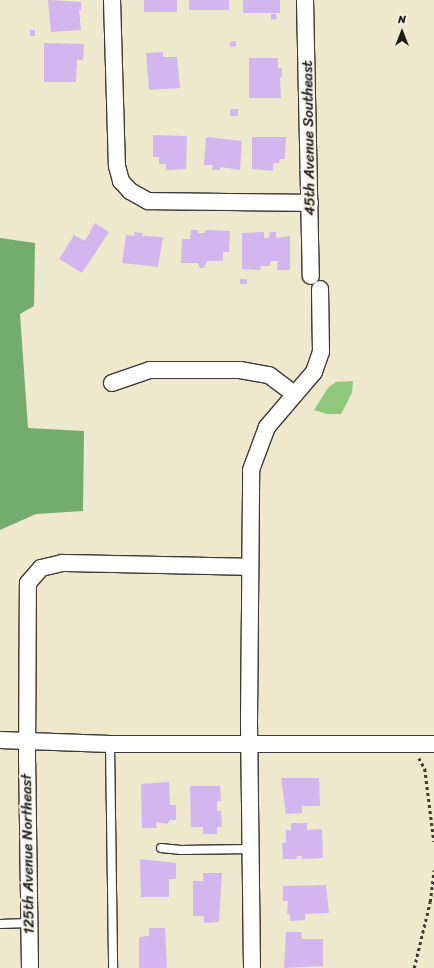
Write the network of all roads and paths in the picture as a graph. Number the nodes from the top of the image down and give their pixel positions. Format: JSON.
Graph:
{"nodes":[{"id":1,"x":112,"y":0,"type":"edge"},
{"id":2,"x":305,"y":0,"type":"edge"},
{"id":3,"x":310,"y":203,"type":"junction"},
{"id":4,"x":112,"y":383,"type":"dead end"},
{"id":5,"x":294,"y":394,"type":"junction"},
{"id":6,"x":249,"y":567,"type":"junction"},
{"id":7,"x":0,"y":740,"type":"edge"},
{"id":8,"x":27,"y":740,"type":"junction"},
{"id":9,"x":110,"y":744,"type":"junction"},
{"id":10,"x":249,"y":744,"type":"junction"},
{"id":11,"x":434,"y":744,"type":"edge"},
{"id":12,"x":417,"y":754,"type":"dead end"},
{"id":13,"x":434,"y":842,"type":"edge"},
{"id":14,"x":161,"y":848,"type":"dead end"},
{"id":15,"x":251,"y":849,"type":"junction"},
{"id":16,"x":434,"y":870,"type":"edge"},
{"id":17,"x":30,"y":923,"type":"junction"},
{"id":18,"x":0,"y":924,"type":"edge"},
{"id":19,"x":30,"y":968,"type":"edge"},
{"id":20,"x":113,"y":968,"type":"edge"},
{"id":21,"x":252,"y":968,"type":"edge"},
{"id":22,"x":414,"y":968,"type":"edge"}],
"edges":[{"from":1,"to":3,"type":"street"},
{"from":2,"to":3,"type":"street","name":"45th Avenue Southeast"},
{"from":3,"to":5,"type":"street","name":"45th Avenue Southeast"},
{"from":4,"to":5,"type":"street"},
{"from":5,"to":6,"type":"street","name":"45th Avenue Southeast"},
{"from":6,"to":8,"type":"street","name":"125th Avenue Northeast"},
{"from":6,"to":10,"type":"street","name":"45th Avenue Southeast"},
{"from":7,"to":8,"type":"street"},
{"from":8,"to":9,"type":"street"},
{"from":8,"to":17,"type":"street","name":"125th Avenue Northeast"},
{"from":9,"to":10,"type":"street"},
{"from":9,"to":20,"type":"lane"},
{"from":10,"to":11,"type":"street"},
{"from":10,"to":15,"type":"street","name":"45th Avenue Southeast"},
{"from":12,"to":13,"type":"path"},
{"from":14,"to":15,"type":"lane"},
{"from":15,"to":21,"type":"street","name":"45th Avenue Southeast"},
{"from":16,"to":22,"type":"path"},
{"from":17,"to":18,"type":"lane"},
{"from":17,"to":19,"type":"street","name":"125th Avenue Northeast"}]}
